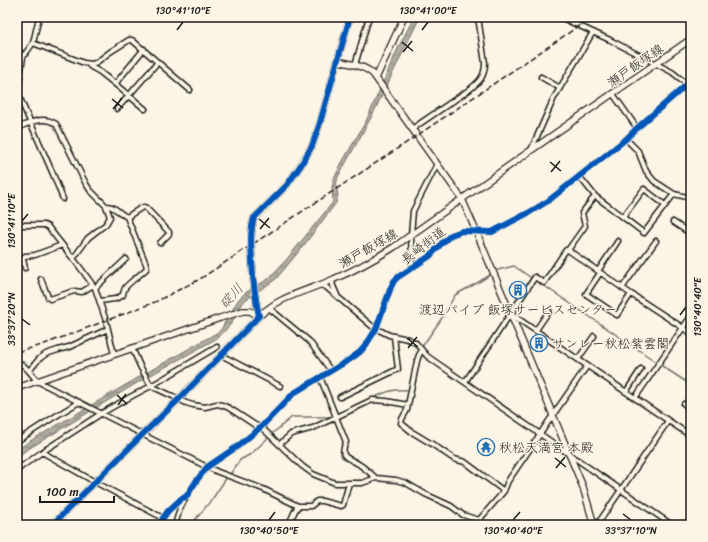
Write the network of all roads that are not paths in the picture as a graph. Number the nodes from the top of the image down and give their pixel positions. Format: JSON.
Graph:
{"nodes":[{"id":1,"x":39,"y":17,"type":"edge"},
{"id":2,"x":350,"y":17,"type":"edge"},
{"id":3,"x":369,"y":17,"type":"edge"},
{"id":4,"x":404,"y":17,"type":"edge"},
{"id":5,"x":478,"y":17,"type":"edge"},
{"id":6,"x":560,"y":17,"type":"edge"},
{"id":7,"x":581,"y":17,"type":"edge"},
{"id":8,"x":572,"y":22,"type":"junction"},
{"id":9,"x":593,"y":32,"type":"junction"},
{"id":10,"x":691,"y":39,"type":"edge"},
{"id":11,"x":33,"y":43,"type":"junction"},
{"id":12,"x":17,"y":47,"type":"edge"},
{"id":13,"x":144,"y":49,"type":"junction"},
{"id":14,"x":23,"y":57,"type":"junction"},
{"id":15,"x":338,"y":61,"type":"junction"},
{"id":16,"x":158,"y":62,"type":"junction"},
{"id":17,"x":88,"y":64,"type":"junction"},
{"id":18,"x":656,"y":64,"type":"junction"},
{"id":19,"x":355,"y":65,"type":"junction"},
{"id":20,"x":376,"y":78,"type":"junction"},
{"id":21,"x":541,"y":78,"type":"dead end"},
{"id":22,"x":689,"y":82,"type":"edge"},
{"id":23,"x":115,"y":84,"type":"junction"},
{"id":24,"x":560,"y":88,"type":"junction"},
{"id":25,"x":190,"y":90,"type":"dead end"},
{"id":26,"x":613,"y":94,"type":"junction"},
{"id":27,"x":128,"y":96,"type":"junction"},
{"id":28,"x":117,"y":108,"type":"dead end"},
{"id":29,"x":145,"y":109,"type":"dead end"},
{"id":30,"x":30,"y":123,"type":"junction"},
{"id":31,"x":17,"y":128,"type":"edge"},
{"id":32,"x":637,"y":128,"type":"junction"},
{"id":33,"x":412,"y":129,"type":"junction"},
{"id":34,"x":626,"y":139,"type":"junction"},
{"id":35,"x":530,"y":151,"type":"junction"},
{"id":36,"x":437,"y":164,"type":"junction"},
{"id":37,"x":579,"y":176,"type":"junction"},
{"id":38,"x":674,"y":194,"type":"junction"},
{"id":39,"x":594,"y":196,"type":"junction"},
{"id":40,"x":691,"y":198,"type":"edge"},
{"id":41,"x":63,"y":199,"type":"dead end"},
{"id":42,"x":462,"y":199,"type":"junction"},
{"id":43,"x":665,"y":205,"type":"junction"},
{"id":44,"x":106,"y":206,"type":"junction"},
{"id":45,"x":127,"y":217,"type":"junction"},
{"id":46,"x":624,"y":217,"type":"junction"},
{"id":47,"x":674,"y":222,"type":"dead end"},
{"id":48,"x":17,"y":225,"type":"edge"},
{"id":49,"x":476,"y":231,"type":"junction"},
{"id":50,"x":691,"y":234,"type":"edge"},
{"id":51,"x":411,"y":235,"type":"junction"},
{"id":52,"x":618,"y":241,"type":"dead end"},
{"id":53,"x":656,"y":241,"type":"dead end"},
{"id":54,"x":160,"y":243,"type":"dead end"},
{"id":55,"x":62,"y":245,"type":"junction"},
{"id":56,"x":568,"y":250,"type":"junction"},
{"id":57,"x":126,"y":259,"type":"dead end"},
{"id":58,"x":74,"y":260,"type":"junction"},
{"id":59,"x":25,"y":268,"type":"dead end"},
{"id":60,"x":412,"y":268,"type":"junction"},
{"id":61,"x":599,"y":272,"type":"junction"},
{"id":62,"x":41,"y":279,"type":"dead end"},
{"id":63,"x":332,"y":280,"type":"junction"},
{"id":64,"x":320,"y":285,"type":"junction"},
{"id":65,"x":94,"y":287,"type":"junction"},
{"id":66,"x":622,"y":288,"type":"junction"},
{"id":67,"x":631,"y":294,"type":"junction"},
{"id":68,"x":338,"y":297,"type":"junction"},
{"id":69,"x":100,"y":301,"type":"junction"},
{"id":70,"x":269,"y":308,"type":"junction"},
{"id":71,"x":549,"y":311,"type":"dead end"},
{"id":72,"x":511,"y":313,"type":"junction"},
{"id":73,"x":259,"y":316,"type":"junction"},
{"id":74,"x":691,"y":316,"type":"edge"},
{"id":75,"x":683,"y":328,"type":"junction"},
{"id":76,"x":108,"y":329,"type":"junction"},
{"id":77,"x":376,"y":329,"type":"junction"},
{"id":78,"x":536,"y":330,"type":"junction"},
{"id":79,"x":691,"y":334,"type":"edge"},
{"id":80,"x":394,"y":336,"type":"junction"},
{"id":81,"x":594,"y":336,"type":"dead end"},
{"id":82,"x":217,"y":347,"type":"dead end"},
{"id":83,"x":132,"y":348,"type":"junction"},
{"id":84,"x":422,"y":350,"type":"junction"},
{"id":85,"x":114,"y":354,"type":"junction"},
{"id":86,"x":221,"y":355,"type":"junction"},
{"id":87,"x":578,"y":359,"type":"junction"},
{"id":88,"x":17,"y":362,"type":"edge"},
{"id":89,"x":587,"y":366,"type":"junction"},
{"id":90,"x":641,"y":369,"type":"dead end"},
{"id":91,"x":29,"y":371,"type":"junction"},
{"id":92,"x":331,"y":371,"type":"junction"},
{"id":93,"x":320,"y":377,"type":"junction"},
{"id":94,"x":37,"y":381,"type":"junction"},
{"id":95,"x":464,"y":382,"type":"junction"},
{"id":96,"x":151,"y":385,"type":"junction"},
{"id":97,"x":280,"y":386,"type":"dead end"},
{"id":98,"x":17,"y":388,"type":"edge"},
{"id":99,"x":626,"y":392,"type":"junction"},
{"id":100,"x":340,"y":397,"type":"dead end"},
{"id":101,"x":635,"y":398,"type":"junction"},
{"id":102,"x":179,"y":399,"type":"junction"},
{"id":103,"x":80,"y":402,"type":"junction"},
{"id":104,"x":684,"y":404,"type":"dead end"},
{"id":105,"x":408,"y":405,"type":"junction"},
{"id":106,"x":691,"y":409,"type":"edge"},
{"id":107,"x":101,"y":413,"type":"junction"},
{"id":108,"x":553,"y":415,"type":"junction"},
{"id":109,"x":336,"y":417,"type":"junction"},
{"id":110,"x":668,"y":420,"type":"junction"},
{"id":111,"x":261,"y":427,"type":"junction"},
{"id":112,"x":691,"y":429,"type":"edge"},
{"id":113,"x":540,"y":433,"type":"junction"},
{"id":114,"x":142,"y":435,"type":"junction"},
{"id":115,"x":689,"y":435,"type":"edge"},
{"id":116,"x":17,"y":442,"type":"edge"},
{"id":117,"x":280,"y":444,"type":"junction"},
{"id":118,"x":42,"y":452,"type":"junction"},
{"id":119,"x":569,"y":454,"type":"junction"},
{"id":120,"x":207,"y":467,"type":"junction"},
{"id":121,"x":17,"y":471,"type":"edge"},
{"id":122,"x":376,"y":478,"type":"junction"},
{"id":123,"x":95,"y":482,"type":"junction"},
{"id":124,"x":349,"y":483,"type":"junction"},
{"id":125,"x":621,"y":489,"type":"junction"},
{"id":126,"x":504,"y":490,"type":"junction"},
{"id":127,"x":186,"y":497,"type":"junction"},
{"id":128,"x":298,"y":506,"type":"junction"},
{"id":129,"x":162,"y":518,"type":"junction"},
{"id":130,"x":291,"y":520,"type":"junction"},
{"id":131,"x":479,"y":520,"type":"junction"},
{"id":132,"x":484,"y":524,"type":"edge"},
{"id":133,"x":52,"y":525,"type":"edge"},
{"id":134,"x":159,"y":525,"type":"edge"},
{"id":135,"x":175,"y":525,"type":"edge"},
{"id":136,"x":288,"y":525,"type":"edge"},
{"id":137,"x":306,"y":525,"type":"edge"},
{"id":138,"x":594,"y":525,"type":"edge"},
{"id":139,"x":597,"y":525,"type":"edge"},
{"id":140,"x":672,"y":525,"type":"edge"}],
"edges":[{"from":1,"to":11,"type":"street"},
{"from":2,"to":15,"type":"street"},
{"from":3,"to":19,"type":"street"},
{"from":4,"to":20,"type":"street"},
{"from":5,"to":33,"type":"street"},
{"from":6,"to":8,"type":"street"},
{"from":7,"to":8,"type":"street"},
{"from":8,"to":9,"type":"street"},
{"from":9,"to":18,"type":"street"},
{"from":9,"to":24,"type":"street"},
{"from":10,"to":18,"type":"street","name":"瀬戸飯塚線"},
{"from":11,"to":14,"type":"street"},
{"from":11,"to":17,"type":"street"},
{"from":12,"to":14,"type":"street"},
{"from":13,"to":16,"type":"street"},
{"from":13,"to":17,"type":"street"},
{"from":13,"to":23,"type":"street"},
{"from":14,"to":30,"type":"street"},
{"from":15,"to":19,"type":"street"},
{"from":15,"to":73,"type":"street"},
{"from":16,"to":25,"type":"street"},
{"from":16,"to":27,"type":"street"},
{"from":17,"to":23,"type":"street"},
{"from":18,"to":22,"type":"street"},
{"from":18,"to":26,"type":"street","name":"瀬戸飯塚線"},
{"from":19,"to":20,"type":"street"},
{"from":20,"to":33,"type":"street"},
{"from":21,"to":24,"type":"street"},
{"from":22,"to":32,"type":"street","name":"長崎街道"},
{"from":23,"to":27,"type":"street"},
{"from":24,"to":35,"type":"street"},
{"from":26,"to":32,"type":"street"},
{"from":26,"to":35,"type":"street","name":"瀬戸飯塚線"},
{"from":27,"to":28,"type":"street"},
{"from":27,"to":29,"type":"street"},
{"from":30,"to":31,"type":"street"},
{"from":30,"to":41,"type":"street"},
{"from":30,"to":44,"type":"street"},
{"from":32,"to":34,"type":"street","name":"長崎街道"},
{"from":33,"to":36,"type":"street"},
{"from":34,"to":37,"type":"street","name":"長崎街道"},
{"from":34,"to":38,"type":"street"},
{"from":35,"to":42,"type":"street","name":"瀬戸飯塚線"},
{"from":36,"to":42,"type":"street"},
{"from":36,"to":51,"type":"street"},
{"from":37,"to":39,"type":"street"},
{"from":37,"to":49,"type":"street","name":"長崎街道"},
{"from":38,"to":40,"type":"street"},
{"from":38,"to":43,"type":"street"},
{"from":39,"to":46,"type":"street"},
{"from":39,"to":56,"type":"street"},
{"from":42,"to":49,"type":"street"},
{"from":42,"to":51,"type":"street","name":"瀬戸飯塚線"},
{"from":43,"to":46,"type":"street"},
{"from":43,"to":46,"type":"street"},
{"from":44,"to":45,"type":"street"},
{"from":44,"to":58,"type":"street"},
{"from":45,"to":54,"type":"street"},
{"from":45,"to":69,"type":"street"},
{"from":47,"to":50,"type":"street"},
{"from":48,"to":55,"type":"street"},
{"from":49,"to":60,"type":"street","name":"長崎街道"},
{"from":49,"to":72,"type":"street"},
{"from":51,"to":60,"type":"street"},
{"from":51,"to":63,"type":"street","name":"瀬戸飯塚線"},
{"from":52,"to":61,"type":"street"},
{"from":53,"to":66,"type":"street"},
{"from":55,"to":58,"type":"street"},
{"from":55,"to":59,"type":"street"},
{"from":56,"to":61,"type":"street"},
{"from":56,"to":72,"type":"street"},
{"from":57,"to":65,"type":"street"},
{"from":58,"to":65,"type":"street"},
{"from":60,"to":77,"type":"street","name":"長崎街道"},
{"from":61,"to":66,"type":"street"},
{"from":61,"to":67,"type":"street"},
{"from":62,"to":65,"type":"street"},
{"from":63,"to":64,"type":"street","name":"瀬戸飯塚線"},
{"from":63,"to":68,"type":"street"},
{"from":64,"to":68,"type":"street"},
{"from":64,"to":70,"type":"street","name":"瀬戸飯塚線"},
{"from":65,"to":69,"type":"street"},
{"from":66,"to":67,"type":"street"},
{"from":67,"to":75,"type":"street"},
{"from":68,"to":77,"type":"street"},
{"from":69,"to":76,"type":"street"},
{"from":70,"to":73,"type":"street","name":"瀬戸飯塚線"},
{"from":70,"to":92,"type":"street"},
{"from":71,"to":78,"type":"street"},
{"from":72,"to":78,"type":"street"},
{"from":72,"to":95,"type":"street"},
{"from":72,"to":108,"type":"street"},
{"from":73,"to":83,"type":"street"},
{"from":73,"to":86,"type":"street","name":"瀬戸飯塚線"},
{"from":74,"to":75,"type":"street"},
{"from":75,"to":79,"type":"street"},
{"from":75,"to":101,"type":"street"},
{"from":76,"to":85,"type":"street"},
{"from":76,"to":91,"type":"street"},
{"from":77,"to":80,"type":"street"},
{"from":77,"to":92,"type":"street","name":"長崎街道"},
{"from":78,"to":87,"type":"street"},
{"from":80,"to":84,"type":"street"},
{"from":80,"to":100,"type":"street"},
{"from":81,"to":87,"type":"street"},
{"from":82,"to":96,"type":"street"},
{"from":83,"to":85,"type":"street"},
{"from":83,"to":96,"type":"street"},
{"from":84,"to":95,"type":"street"},
{"from":84,"to":105,"type":"street"},
{"from":85,"to":94,"type":"street"},
{"from":86,"to":97,"type":"street"},
{"from":86,"to":102,"type":"street","name":"瀬戸飯塚線"},
{"from":87,"to":89,"type":"street"},
{"from":88,"to":91,"type":"street"},
{"from":89,"to":99,"type":"street"},
{"from":89,"to":108,"type":"street"},
{"from":90,"to":99,"type":"street"},
{"from":91,"to":94,"type":"street"},
{"from":92,"to":93,"type":"street","name":"長崎街道"},
{"from":93,"to":109,"type":"street"},
{"from":93,"to":111,"type":"street","name":"長崎街道"},
{"from":94,"to":98,"type":"street"},
{"from":94,"to":103,"type":"street"},
{"from":95,"to":113,"type":"street"},
{"from":96,"to":102,"type":"street"},
{"from":96,"to":107,"type":"street"},
{"from":99,"to":101,"type":"street"},
{"from":101,"to":110,"type":"street"},
{"from":102,"to":111,"type":"street"},
{"from":102,"to":114,"type":"street","name":"瀬戸飯塚線"},
{"from":103,"to":107,"type":"street"},
{"from":103,"to":116,"type":"street"},
{"from":104,"to":106,"type":"street"},
{"from":105,"to":109,"type":"street"},
{"from":105,"to":126,"type":"street"},
{"from":107,"to":114,"type":"street"},
{"from":107,"to":118,"type":"street"},
{"from":108,"to":113,"type":"street"},
{"from":108,"to":119,"type":"street"},
{"from":109,"to":117,"type":"street"},
{"from":109,"to":122,"type":"street"},
{"from":110,"to":115,"type":"street"},
{"from":110,"to":125,"type":"street"},
{"from":111,"to":117,"type":"street"},
{"from":111,"to":120,"type":"street","name":"長崎街道"},
{"from":112,"to":115,"type":"street"},
{"from":113,"to":119,"type":"street"},
{"from":113,"to":126,"type":"street"},
{"from":114,"to":120,"type":"street"},
{"from":114,"to":123,"type":"street","name":"瀬戸飯塚線"},
{"from":117,"to":124,"type":"street"},
{"from":118,"to":121,"type":"street"},
{"from":118,"to":123,"type":"street"},
{"from":119,"to":125,"type":"street"},
{"from":119,"to":138,"type":"street"},
{"from":120,"to":127,"type":"street","name":"長崎街道"},
{"from":120,"to":128,"type":"street"},
{"from":122,"to":124,"type":"street"},
{"from":122,"to":131,"type":"street"},
{"from":123,"to":129,"type":"street"},
{"from":123,"to":133,"type":"street","name":"瀬戸飯塚線"},
{"from":124,"to":128,"type":"street"},
{"from":125,"to":139,"type":"street"},
{"from":125,"to":140,"type":"street"},
{"from":126,"to":131,"type":"street"},
{"from":127,"to":129,"type":"street","name":"長崎街道"},
{"from":127,"to":135,"type":"street"},
{"from":128,"to":130,"type":"street"},
{"from":129,"to":134,"type":"street","name":"長崎街道"},
{"from":130,"to":136,"type":"street"},
{"from":130,"to":137,"type":"street"},
{"from":131,"to":132,"type":"street"}]}
